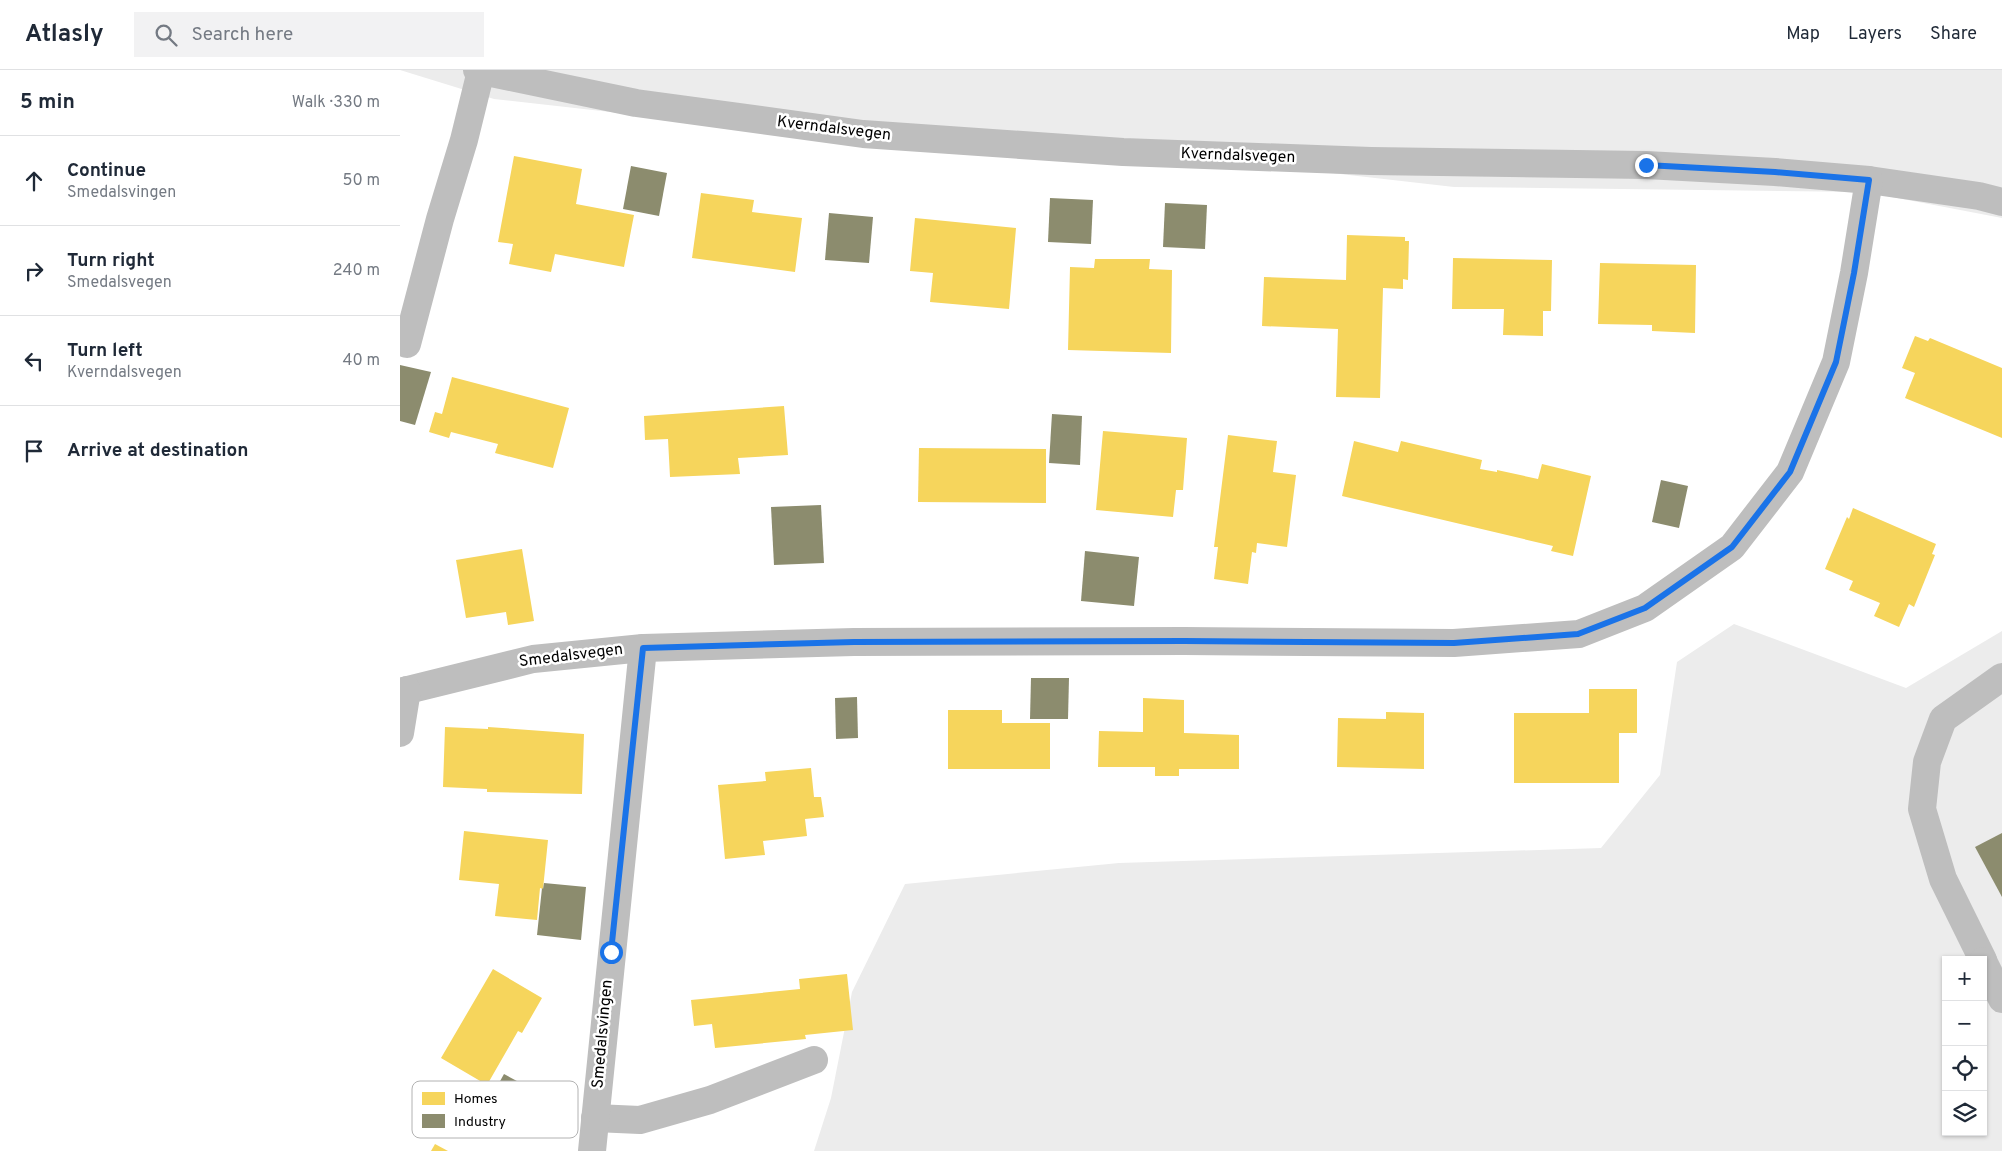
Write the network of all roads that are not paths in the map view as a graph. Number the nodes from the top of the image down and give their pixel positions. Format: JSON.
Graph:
{"nodes":[{"id":1,"x":479,"y":70,"type":"edge"},
{"id":2,"x":1869,"y":180,"type":"junction"},
{"id":3,"x":2002,"y":202,"type":"edge"},
{"id":4,"x":407,"y":344,"type":"dead end"},
{"id":5,"x":643,"y":648,"type":"junction"},
{"id":6,"x":2002,"y":677,"type":"edge"},
{"id":7,"x":404,"y":691,"type":"edge"},
{"id":8,"x":400,"y":733,"type":"edge"},
{"id":9,"x":1981,"y":956,"type":"edge"},
{"id":10,"x":1987,"y":968,"type":"edge"},
{"id":11,"x":2002,"y":999,"type":"edge"},
{"id":12,"x":814,"y":1060,"type":"dead end"},
{"id":13,"x":596,"y":1118,"type":"junction"},
{"id":14,"x":592,"y":1151,"type":"edge"}],
"edges":[{"from":1,"to":2,"type":"street","name":"Kverndalsvegen"},
{"from":1,"to":4,"type":"street"},
{"from":2,"to":3,"type":"street","name":"Kverndalsvegen"},
{"from":2,"to":5,"type":"street","name":"Smedalsvegen"},
{"from":5,"to":7,"type":"street","name":"Smedalsvegen"},
{"from":5,"to":13,"type":"street","name":"Smedalsvingen"},
{"from":6,"to":9,"type":"street"},
{"from":7,"to":8,"type":"street"},
{"from":10,"to":11,"type":"street"},
{"from":12,"to":13,"type":"street"},
{"from":13,"to":14,"type":"street","name":"Smedalsvingen"}]}
